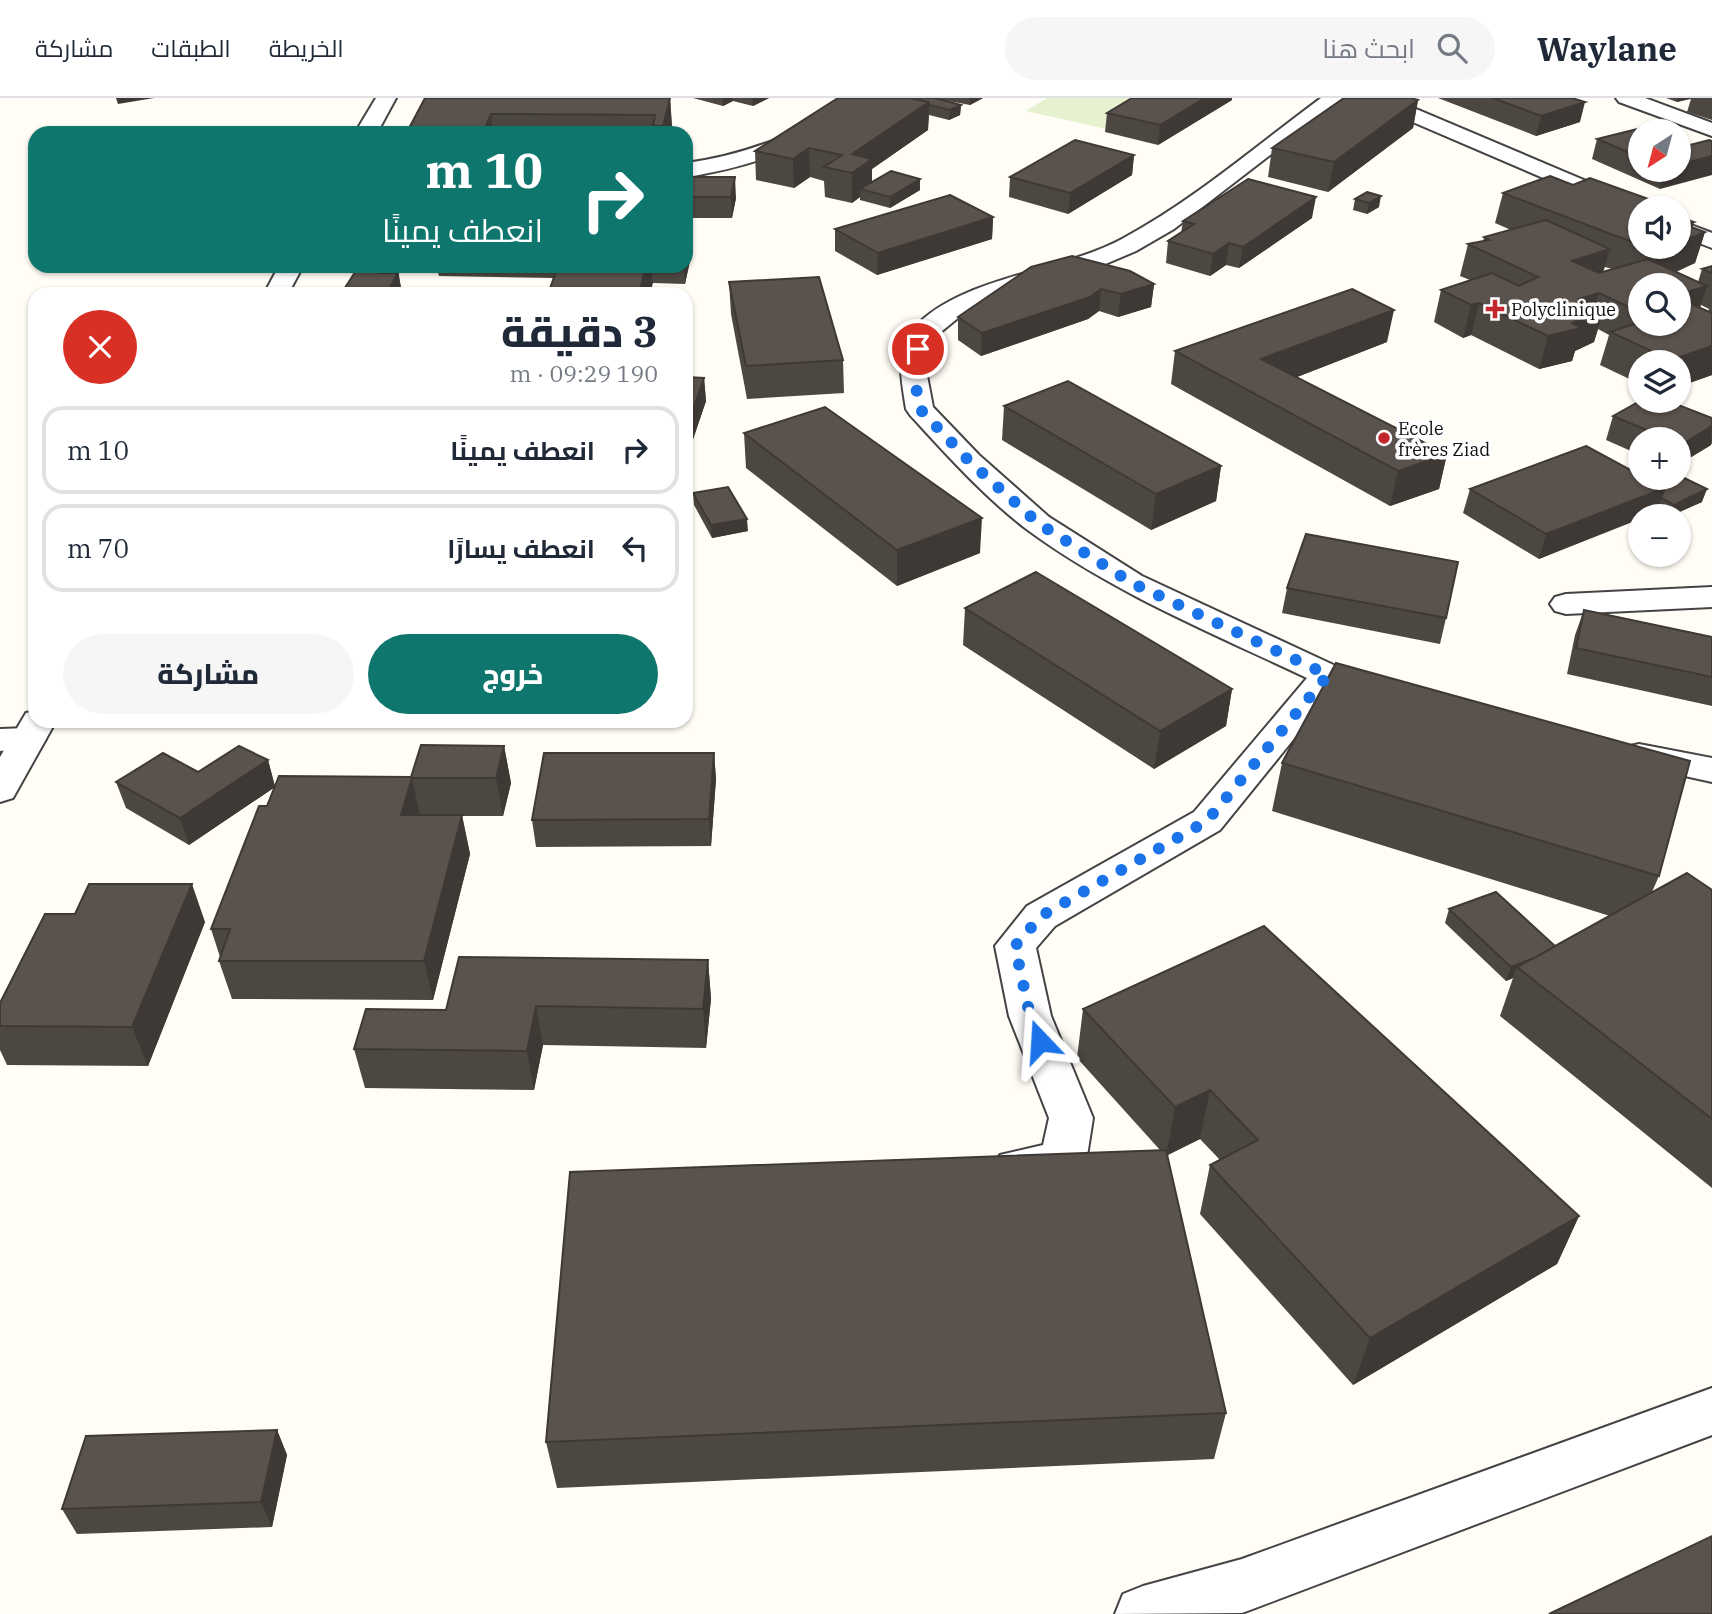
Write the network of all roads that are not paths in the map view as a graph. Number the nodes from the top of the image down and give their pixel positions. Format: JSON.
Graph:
{"nodes":[{"id":1,"x":386,"y":98,"type":"edge"},
{"id":2,"x":879,"y":98,"type":"edge"},
{"id":3,"x":1334,"y":98,"type":"edge"},
{"id":4,"x":1373,"y":98,"type":"edge"},
{"id":5,"x":1626,"y":98,"type":"edge"},
{"id":6,"x":370,"y":126,"type":"edge"},
{"id":7,"x":1712,"y":130,"type":"edge"},
{"id":8,"x":693,"y":169,"type":"edge"},
{"id":9,"x":1628,"y":206,"type":"edge"},
{"id":10,"x":1691,"y":232,"type":"edge"},
{"id":11,"x":1712,"y":241,"type":"edge"},
{"id":12,"x":1712,"y":597,"type":"edge"},
{"id":13,"x":1566,"y":604,"type":"dead end"},
{"id":14,"x":1328,"y":675,"type":"junction"},
{"id":15,"x":1404,"y":696,"type":"edge"},
{"id":16,"x":22,"y":733,"type":"edge"},
{"id":17,"x":1619,"y":750,"type":"edge"},
{"id":18,"x":1712,"y":769,"type":"edge"},
{"id":19,"x":0,"y":790,"type":"edge"},
{"id":20,"x":982,"y":1169,"type":"edge"},
{"id":21,"x":1712,"y":1411,"type":"edge"},
{"id":22,"x":1143,"y":1614,"type":"edge"},
{"id":23,"x":1149,"y":1614,"type":"edge"}],
"edges":[{"from":1,"to":6,"type":"street"},
{"from":2,"to":8,"type":"street"},
{"from":3,"to":14,"type":"street"},
{"from":4,"to":9,"type":"street"},
{"from":5,"to":7,"type":"street"},
{"from":10,"to":11,"type":"street"},
{"from":12,"to":13,"type":"street"},
{"from":14,"to":15,"type":"street"},
{"from":14,"to":20,"type":"street"},
{"from":16,"to":19,"type":"street"},
{"from":17,"to":18,"type":"street"},
{"from":21,"to":23,"type":"street"},
{"from":22,"to":23,"type":"street"}]}
